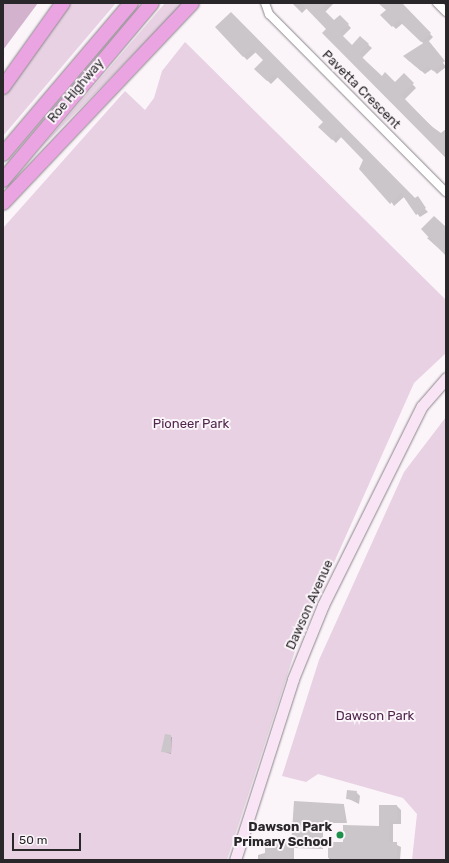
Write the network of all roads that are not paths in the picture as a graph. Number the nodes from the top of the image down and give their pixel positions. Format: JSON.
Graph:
{"nodes":[{"id":1,"x":63,"y":3,"type":"edge"},
{"id":2,"x":131,"y":3,"type":"edge"},
{"id":3,"x":152,"y":3,"type":"edge"},
{"id":4,"x":192,"y":3,"type":"edge"},
{"id":5,"x":265,"y":3,"type":"edge"},
{"id":6,"x":437,"y":3,"type":"edge"},
{"id":7,"x":446,"y":12,"type":"edge"},
{"id":8,"x":3,"y":87,"type":"edge"},
{"id":9,"x":3,"y":154,"type":"edge"},
{"id":10,"x":3,"y":180,"type":"edge"},
{"id":11,"x":446,"y":192,"type":"edge"},
{"id":12,"x":3,"y":203,"type":"edge"},
{"id":13,"x":446,"y":378,"type":"edge"},
{"id":14,"x":235,"y":860,"type":"edge"}],
"edges":[{"from":1,"to":8,"type":"highway"},
{"from":2,"to":9,"type":"highway","name":"Roe Highway"},
{"from":3,"to":10,"type":"highway","name":"Roe Highway"},
{"from":4,"to":12,"type":"highway"},
{"from":5,"to":11,"type":"street","name":"Pavetta Crescent"},
{"from":6,"to":7,"type":"street"},
{"from":13,"to":14,"type":"main road","name":"Dawson Avenue"}]}
